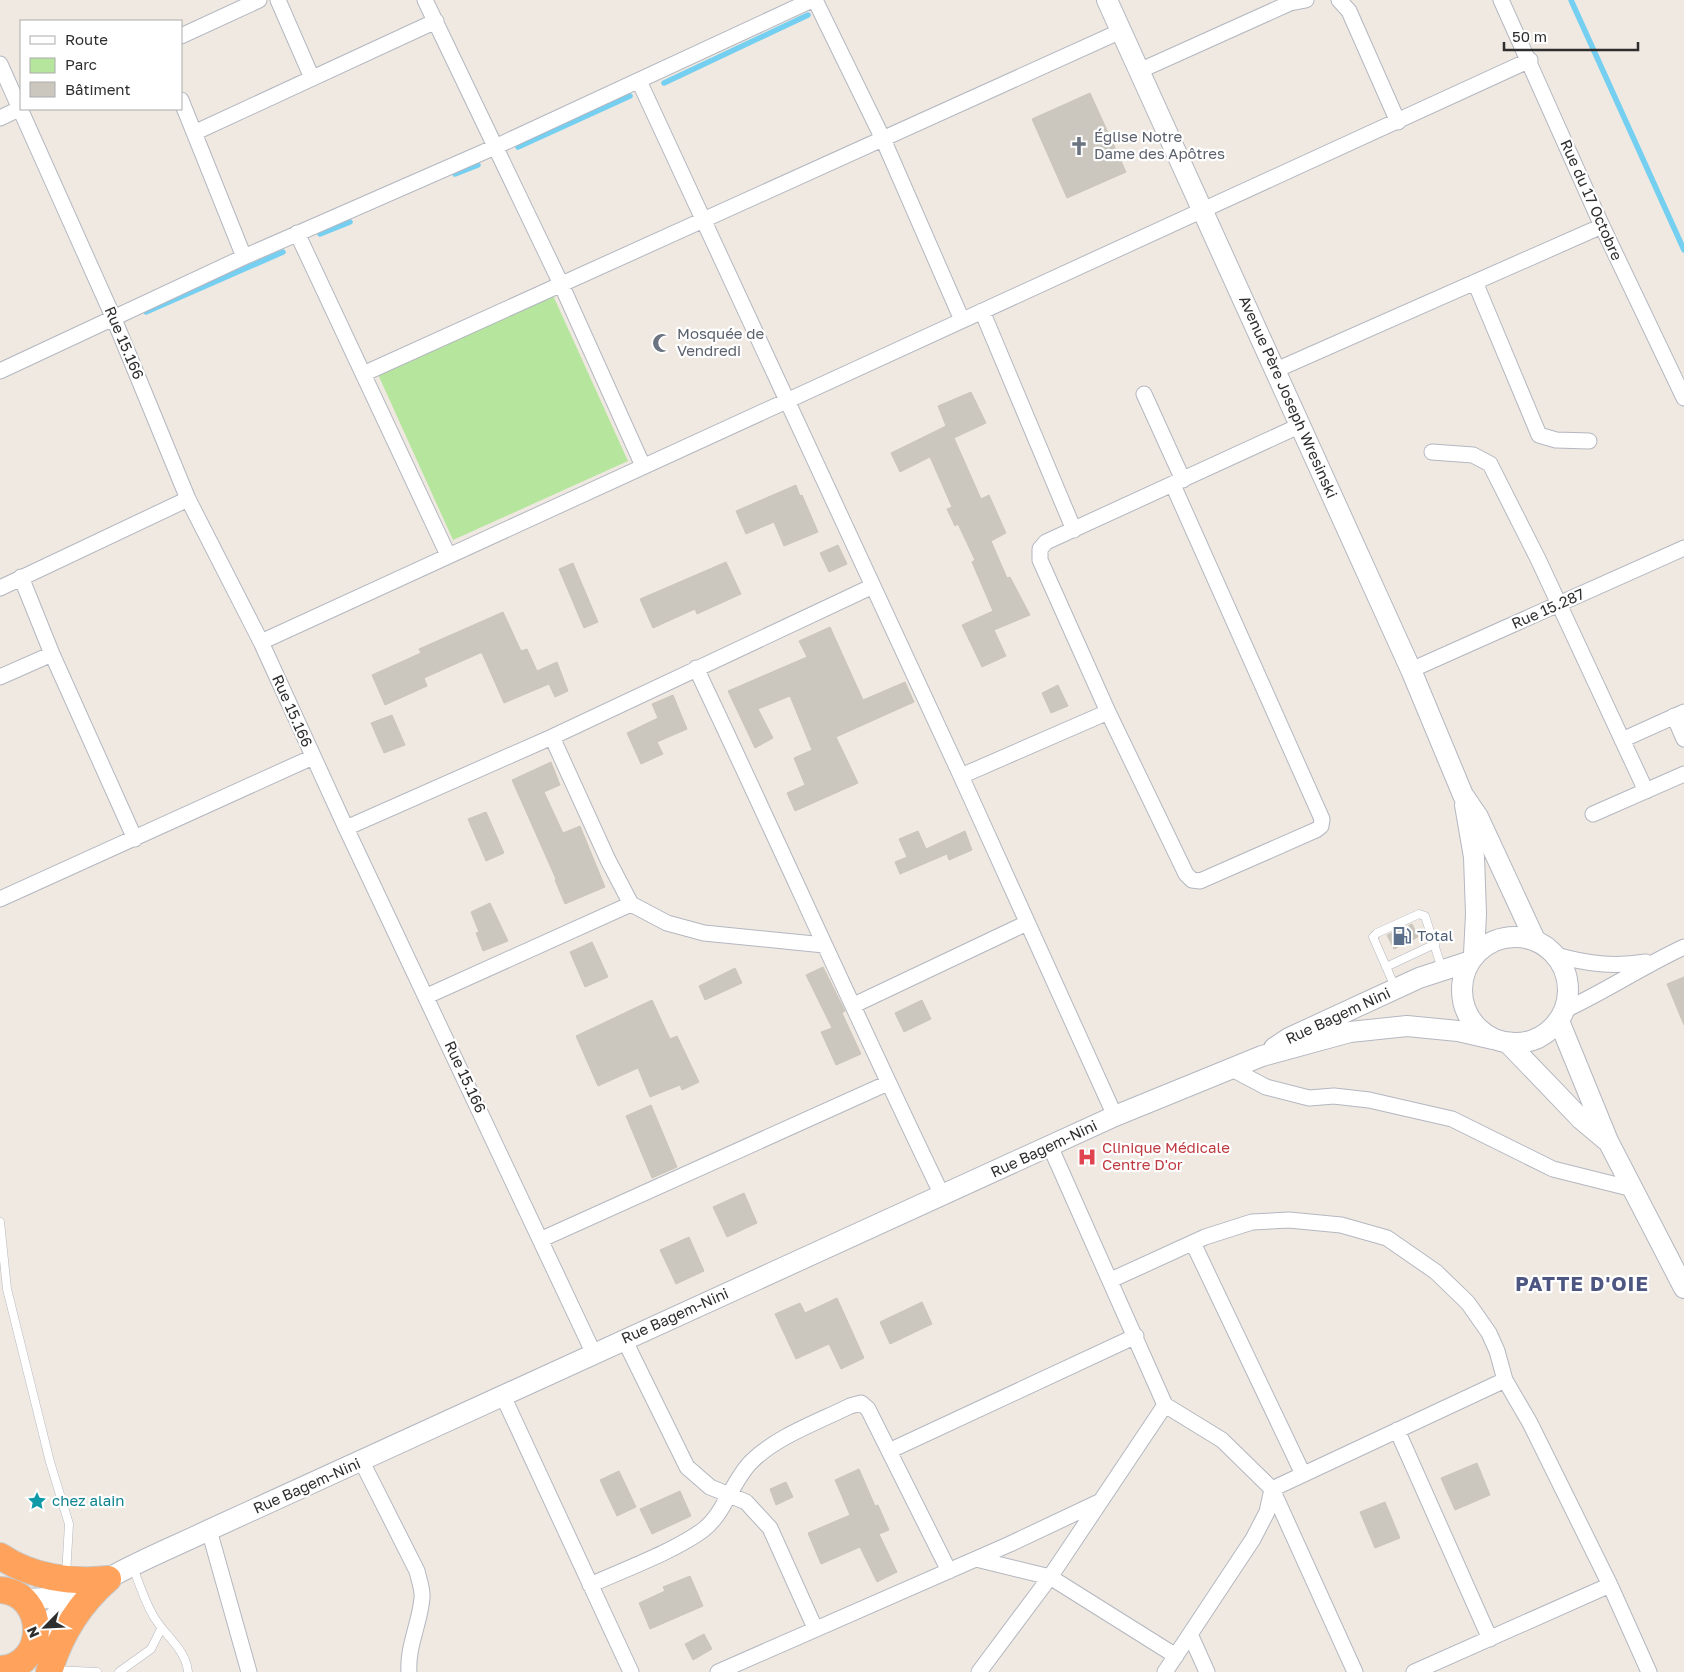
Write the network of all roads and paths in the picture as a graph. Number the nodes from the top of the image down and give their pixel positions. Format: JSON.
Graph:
{"nodes":[{"id":1,"x":259,"y":0,"type":"edge"},
{"id":2,"x":278,"y":0,"type":"edge"},
{"id":3,"x":425,"y":0,"type":"edge"},
{"id":4,"x":814,"y":0,"type":"edge"},
{"id":5,"x":1107,"y":0,"type":"edge"},
{"id":6,"x":1306,"y":0,"type":"edge"},
{"id":7,"x":1338,"y":0,"type":"edge"},
{"id":8,"x":1501,"y":0,"type":"edge"},
{"id":9,"x":1289,"y":2,"type":"edge"},
{"id":10,"x":436,"y":21,"type":"junction"},
{"id":11,"x":1121,"y":31,"type":"junction"},
{"id":12,"x":182,"y":36,"type":"edge"},
{"id":13,"x":1530,"y":60,"type":"junction"},
{"id":14,"x":0,"y":64,"type":"edge"},
{"id":15,"x":1140,"y":71,"type":"junction"},
{"id":16,"x":312,"y":78,"type":"junction"},
{"id":17,"x":638,"y":81,"type":"junction"},
{"id":18,"x":182,"y":102,"type":"edge"},
{"id":19,"x":20,"y":107,"type":"edge"},
{"id":20,"x":20,"y":109,"type":"edge"},
{"id":21,"x":21,"y":110,"type":"edge"},
{"id":22,"x":0,"y":118,"type":"edge"},
{"id":23,"x":1398,"y":122,"type":"junction"},
{"id":24,"x":196,"y":132,"type":"junction"},
{"id":25,"x":882,"y":139,"type":"junction"},
{"id":26,"x":495,"y":147,"type":"junction"},
{"id":27,"x":1203,"y":210,"type":"junction"},
{"id":28,"x":704,"y":219,"type":"junction"},
{"id":29,"x":1602,"y":226,"type":"junction"},
{"id":30,"x":297,"y":234,"type":"junction"},
{"id":31,"x":244,"y":257,"type":"junction"},
{"id":32,"x":1475,"y":282,"type":"junction"},
{"id":33,"x":561,"y":284,"type":"junction"},
{"id":34,"x":982,"y":311,"type":"junction"},
{"id":35,"x":114,"y":319,"type":"junction"},
{"id":36,"x":962,"y":320,"type":"junction"},
{"id":37,"x":1276,"y":370,"type":"junction"},
{"id":38,"x":0,"y":371,"type":"edge"},
{"id":39,"x":363,"y":374,"type":"junction"},
{"id":40,"x":1144,"y":394,"type":"dead end"},
{"id":41,"x":1684,"y":398,"type":"edge"},
{"id":42,"x":788,"y":400,"type":"junction"},
{"id":43,"x":1301,"y":425,"type":"junction"},
{"id":44,"x":1589,"y":441,"type":"dead end"},
{"id":45,"x":1432,"y":452,"type":"dead end"},
{"id":46,"x":643,"y":466,"type":"junction"},
{"id":47,"x":1178,"y":482,"type":"junction"},
{"id":48,"x":188,"y":499,"type":"junction"},
{"id":49,"x":1074,"y":530,"type":"junction"},
{"id":50,"x":1684,"y":548,"type":"edge"},
{"id":51,"x":448,"y":555,"type":"junction"},
{"id":52,"x":21,"y":577,"type":"junction"},
{"id":53,"x":873,"y":586,"type":"junction"},
{"id":54,"x":0,"y":588,"type":"edge"},
{"id":55,"x":1559,"y":604,"type":"junction"},
{"id":56,"x":261,"y":642,"type":"junction"},
{"id":57,"x":52,"y":654,"type":"junction"},
{"id":58,"x":696,"y":668,"type":"junction"},
{"id":59,"x":1411,"y":670,"type":"junction"},
{"id":60,"x":0,"y":677,"type":"edge"},
{"id":61,"x":1108,"y":712,"type":"junction"},
{"id":62,"x":1679,"y":714,"type":"edge"},
{"id":63,"x":552,"y":736,"type":"junction"},
{"id":64,"x":1684,"y":739,"type":"edge"},
{"id":65,"x":1622,"y":740,"type":"junction"},
{"id":66,"x":313,"y":757,"type":"junction"},
{"id":67,"x":1684,"y":774,"type":"edge"},
{"id":68,"x":961,"y":776,"type":"junction"},
{"id":69,"x":1646,"y":791,"type":"junction"},
{"id":70,"x":1464,"y":796,"type":"junction"},
{"id":71,"x":1593,"y":814,"type":"dead end"},
{"id":72,"x":346,"y":828,"type":"junction"},
{"id":73,"x":135,"y":839,"type":"junction"},
{"id":74,"x":0,"y":899,"type":"edge"},
{"id":75,"x":631,"y":904,"type":"junction"},
{"id":76,"x":1027,"y":924,"type":"junction"},
{"id":77,"x":1535,"y":940,"type":"junction"},
{"id":78,"x":1435,"y":944,"type":"junction"},
{"id":79,"x":824,"y":946,"type":"junction"},
{"id":80,"x":1684,"y":947,"type":"edge"},
{"id":81,"x":1556,"y":955,"type":"junction"},
{"id":82,"x":1471,"y":958,"type":"junction"},
{"id":83,"x":1653,"y":961,"type":"junction"},
{"id":84,"x":1386,"y":967,"type":"junction"},
{"id":85,"x":1442,"y":969,"type":"junction"},
{"id":86,"x":1396,"y":989,"type":"junction"},
{"id":87,"x":427,"y":996,"type":"junction"},
{"id":88,"x":854,"y":1005,"type":"junction"},
{"id":89,"x":1562,"y":1015,"type":"junction"},
{"id":90,"x":1500,"y":1041,"type":"junction"},
{"id":91,"x":1262,"y":1056,"type":"junction"},
{"id":92,"x":1232,"y":1069,"type":"junction"},
{"id":93,"x":888,"y":1083,"type":"junction"},
{"id":94,"x":1116,"y":1116,"type":"junction"},
{"id":95,"x":1608,"y":1142,"type":"junction"},
{"id":96,"x":1050,"y":1146,"type":"junction"},
{"id":97,"x":1633,"y":1189,"type":"junction"},
{"id":98,"x":942,"y":1195,"type":"junction"},
{"id":99,"x":0,"y":1222,"type":"edge"},
{"id":100,"x":542,"y":1239,"type":"junction"},
{"id":101,"x":1193,"y":1243,"type":"junction"},
{"id":102,"x":1111,"y":1280,"type":"junction"},
{"id":103,"x":1684,"y":1288,"type":"edge"},
{"id":104,"x":1136,"y":1336,"type":"junction"},
{"id":105,"x":624,"y":1339,"type":"junction"},
{"id":106,"x":594,"y":1354,"type":"junction"},
{"id":107,"x":1505,"y":1380,"type":"junction"},
{"id":108,"x":503,"y":1396,"type":"junction"},
{"id":109,"x":1165,"y":1404,"type":"junction"},
{"id":110,"x":1397,"y":1430,"type":"junction"},
{"id":111,"x":889,"y":1451,"type":"junction"},
{"id":112,"x":362,"y":1462,"type":"junction"},
{"id":113,"x":1303,"y":1474,"type":"junction"},
{"id":114,"x":1272,"y":1489,"type":"junction"},
{"id":115,"x":731,"y":1495,"type":"junction"},
{"id":116,"x":1101,"y":1501,"type":"junction"},
{"id":117,"x":209,"y":1530,"type":"junction"},
{"id":118,"x":0,"y":1556,"type":"edge"},
{"id":119,"x":976,"y":1559,"type":"junction"},
{"id":120,"x":133,"y":1567,"type":"junction"},
{"id":121,"x":949,"y":1571,"type":"junction"},
{"id":122,"x":1050,"y":1577,"type":"junction"},
{"id":123,"x":66,"y":1580,"type":"junction"},
{"id":124,"x":101,"y":1583,"type":"junction"},
{"id":125,"x":590,"y":1585,"type":"junction"},
{"id":126,"x":1610,"y":1585,"type":"junction"},
{"id":127,"x":7,"y":1592,"type":"edge"},
{"id":128,"x":815,"y":1628,"type":"junction"},
{"id":129,"x":162,"y":1629,"type":"junction"},
{"id":130,"x":1190,"y":1634,"type":"junction"},
{"id":131,"x":1490,"y":1639,"type":"junction"},
{"id":132,"x":35,"y":1640,"type":"junction"},
{"id":133,"x":1176,"y":1656,"type":"junction"},
{"id":134,"x":0,"y":1669,"type":"edge"},
{"id":135,"x":45,"y":1671,"type":"edge"},
{"id":136,"x":97,"y":1672,"type":"edge"},
{"id":137,"x":119,"y":1672,"type":"edge"},
{"id":138,"x":188,"y":1672,"type":"edge"},
{"id":139,"x":249,"y":1672,"type":"edge"},
{"id":140,"x":408,"y":1672,"type":"edge"},
{"id":141,"x":631,"y":1672,"type":"edge"},
{"id":142,"x":718,"y":1672,"type":"edge"},
{"id":143,"x":979,"y":1672,"type":"edge"},
{"id":144,"x":1165,"y":1672,"type":"edge"},
{"id":145,"x":1207,"y":1672,"type":"edge"},
{"id":146,"x":1355,"y":1672,"type":"edge"},
{"id":147,"x":1414,"y":1672,"type":"edge"},
{"id":148,"x":1649,"y":1672,"type":"edge"}],
"edges":[{"from":1,"to":12,"type":"street"},
{"from":2,"to":16,"type":"street"},
{"from":3,"to":10,"type":"street"},
{"from":4,"to":17,"type":"street"},
{"from":4,"to":25,"type":"street"},
{"from":5,"to":11,"type":"street","name":"Avenue Père Joseph Wresinski"},
{"from":6,"to":9,"type":"street"},
{"from":7,"to":23,"type":"street"},
{"from":8,"to":13,"type":"street","name":"Rue du 17 Octobre"},
{"from":9,"to":15,"type":"street"},
{"from":10,"to":16,"type":"street"},
{"from":10,"to":26,"type":"street"},
{"from":11,"to":15,"type":"street","name":"Avenue Père Joseph Wresinski"},
{"from":11,"to":25,"type":"street"},
{"from":13,"to":23,"type":"street"},
{"from":13,"to":29,"type":"street","name":"Rue du 17 Octobre"},
{"from":14,"to":19,"type":"street","name":"Rue 15.166"},
{"from":15,"to":27,"type":"street","name":"Avenue Père Joseph Wresinski"},
{"from":16,"to":24,"type":"street"},
{"from":17,"to":26,"type":"street"},
{"from":17,"to":28,"type":"street"},
{"from":18,"to":24,"type":"street"},
{"from":20,"to":22,"type":"street"},
{"from":21,"to":35,"type":"street","name":"Rue 15.166"},
{"from":23,"to":27,"type":"street"},
{"from":24,"to":31,"type":"street"},
{"from":25,"to":28,"type":"street"},
{"from":25,"to":36,"type":"street"},
{"from":26,"to":30,"type":"street"},
{"from":26,"to":33,"type":"street"},
{"from":27,"to":34,"type":"street"},
{"from":27,"to":37,"type":"street","name":"Avenue Père Joseph Wresinski"},
{"from":28,"to":33,"type":"street"},
{"from":28,"to":42,"type":"street"},
{"from":29,"to":32,"type":"street"},
{"from":29,"to":41,"type":"street","name":"Rue du 17 Octobre"},
{"from":30,"to":31,"type":"street"},
{"from":30,"to":39,"type":"street"},
{"from":31,"to":35,"type":"street"},
{"from":32,"to":37,"type":"street"},
{"from":32,"to":44,"type":"street"},
{"from":33,"to":39,"type":"street"},
{"from":33,"to":46,"type":"street"},
{"from":34,"to":36,"type":"street"},
{"from":34,"to":49,"type":"street"},
{"from":35,"to":38,"type":"street"},
{"from":35,"to":48,"type":"street","name":"Rue 15.166"},
{"from":36,"to":42,"type":"street"},
{"from":37,"to":43,"type":"street","name":"Avenue Père Joseph Wresinski"},
{"from":39,"to":51,"type":"street"},
{"from":40,"to":47,"type":"street"},
{"from":42,"to":46,"type":"street"},
{"from":42,"to":53,"type":"street"},
{"from":43,"to":47,"type":"street"},
{"from":43,"to":59,"type":"street","name":"Avenue Père Joseph Wresinski"},
{"from":45,"to":55,"type":"street"},
{"from":46,"to":51,"type":"street"},
{"from":47,"to":49,"type":"street"},
{"from":47,"to":61,"type":"street"},
{"from":48,"to":52,"type":"street"},
{"from":48,"to":56,"type":"street","name":"Rue 15.166"},
{"from":49,"to":61,"type":"street"},
{"from":50,"to":55,"type":"street","name":"Rue 15.287"},
{"from":51,"to":56,"type":"street"},
{"from":52,"to":54,"type":"street"},
{"from":52,"to":57,"type":"street"},
{"from":53,"to":58,"type":"street"},
{"from":53,"to":68,"type":"street"},
{"from":55,"to":59,"type":"street","name":"Rue 15.287"},
{"from":55,"to":65,"type":"street"},
{"from":56,"to":66,"type":"street","name":"Rue 15.166"},
{"from":57,"to":60,"type":"street"},
{"from":57,"to":73,"type":"street"},
{"from":58,"to":63,"type":"street"},
{"from":58,"to":79,"type":"street"},
{"from":59,"to":70,"type":"street","name":"Avenue Père Joseph Wresinski"},
{"from":61,"to":68,"type":"street"},
{"from":62,"to":64,"type":"street"},
{"from":62,"to":65,"type":"street"},
{"from":63,"to":72,"type":"street"},
{"from":63,"to":75,"type":"street"},
{"from":65,"to":69,"type":"street"},
{"from":66,"to":72,"type":"street","name":"Rue 15.166"},
{"from":66,"to":73,"type":"street"},
{"from":67,"to":69,"type":"street"},
{"from":68,"to":76,"type":"street"},
{"from":69,"to":71,"type":"street"},
{"from":70,"to":77,"type":"street","name":"Avenue Père Joseph Wresinski"},
{"from":70,"to":82,"type":"street","name":"Avenue Père Joseph Wresinski"},
{"from":72,"to":87,"type":"street","name":"Rue 15.166"},
{"from":73,"to":74,"type":"street"},
{"from":75,"to":79,"type":"street"},
{"from":75,"to":87,"type":"street"},
{"from":76,"to":88,"type":"street"},
{"from":76,"to":94,"type":"street"},
{"from":77,"to":81,"type":"street"},
{"from":77,"to":82,"type":"street"},
{"from":78,"to":84,"type":"lane"},
{"from":78,"to":84,"type":"lane"},
{"from":78,"to":85,"type":"lane"},
{"from":79,"to":88,"type":"street"},
{"from":80,"to":83,"type":"street"},
{"from":81,"to":83,"type":"street"},
{"from":81,"to":89,"type":"street"},
{"from":82,"to":85,"type":"street","name":"Rue Bagem Nini"},
{"from":82,"to":90,"type":"street"},
{"from":83,"to":89,"type":"street"},
{"from":84,"to":86,"type":"lane"},
{"from":85,"to":86,"type":"street","name":"Rue Bagem Nini"},
{"from":86,"to":91,"type":"street","name":"Rue Bagem Nini"},
{"from":87,"to":100,"type":"street","name":"Rue 15.166"},
{"from":88,"to":93,"type":"street"},
{"from":89,"to":90,"type":"street"},
{"from":89,"to":95,"type":"street"},
{"from":90,"to":91,"type":"street","name":"Rue Bagem Nini"},
{"from":90,"to":95,"type":"street"},
{"from":91,"to":92,"type":"street","name":"Rue Bagem-Nini"},
{"from":92,"to":94,"type":"street","name":"Rue Bagem-Nini"},
{"from":92,"to":97,"type":"street"},
{"from":93,"to":98,"type":"street"},
{"from":93,"to":100,"type":"street"},
{"from":94,"to":96,"type":"street","name":"Rue Bagem-Nini"},
{"from":95,"to":97,"type":"street"},
{"from":96,"to":98,"type":"street","name":"Rue Bagem-Nini"},
{"from":96,"to":102,"type":"street"},
{"from":97,"to":103,"type":"street"},
{"from":98,"to":105,"type":"street","name":"Rue Bagem-Nini"},
{"from":99,"to":123,"type":"lane"},
{"from":100,"to":106,"type":"street","name":"Rue 15.166"},
{"from":101,"to":102,"type":"street"},
{"from":101,"to":107,"type":"street"},
{"from":101,"to":113,"type":"street"},
{"from":102,"to":104,"type":"street"},
{"from":104,"to":109,"type":"street"},
{"from":104,"to":111,"type":"street"},
{"from":105,"to":106,"type":"street","name":"Rue Bagem-Nini"},
{"from":105,"to":115,"type":"street"},
{"from":106,"to":108,"type":"street","name":"Rue Bagem-Nini"},
{"from":107,"to":110,"type":"street"},
{"from":107,"to":126,"type":"street"},
{"from":108,"to":112,"type":"street","name":"Rue Bagem-Nini"},
{"from":108,"to":125,"type":"street"},
{"from":109,"to":114,"type":"street"},
{"from":109,"to":116,"type":"street"},
{"from":110,"to":113,"type":"street"},
{"from":110,"to":131,"type":"street"},
{"from":111,"to":115,"type":"street"},
{"from":111,"to":121,"type":"street"},
{"from":112,"to":117,"type":"street","name":"Rue Bagem-Nini"},
{"from":112,"to":140,"type":"street"},
{"from":113,"to":114,"type":"street"},
{"from":114,"to":130,"type":"street"},
{"from":114,"to":146,"type":"street"},
{"from":115,"to":125,"type":"street"},
{"from":115,"to":128,"type":"street"},
{"from":116,"to":119,"type":"street"},
{"from":116,"to":122,"type":"street"},
{"from":117,"to":120,"type":"street","name":"Rue Bagem-Nini"},
{"from":117,"to":139,"type":"street"},
{"from":118,"to":123,"type":"highway"},
{"from":119,"to":121,"type":"street"},
{"from":119,"to":122,"type":"street"},
{"from":120,"to":124,"type":"street","name":"Rue Bagem-Nini"},
{"from":120,"to":129,"type":"lane"},
{"from":121,"to":128,"type":"street"},
{"from":122,"to":133,"type":"street"},
{"from":122,"to":143,"type":"street"},
{"from":123,"to":124,"type":"highway"},
{"from":124,"to":127,"type":"street"},
{"from":124,"to":132,"type":"street"},
{"from":124,"to":135,"type":"highway"},
{"from":125,"to":141,"type":"street"},
{"from":126,"to":131,"type":"street"},
{"from":126,"to":148,"type":"street"},
{"from":127,"to":132,"type":"highway"},
{"from":128,"to":142,"type":"street"},
{"from":129,"to":137,"type":"lane"},
{"from":129,"to":138,"type":"lane"},
{"from":130,"to":133,"type":"street"},
{"from":130,"to":145,"type":"street"},
{"from":131,"to":147,"type":"street"},
{"from":132,"to":134,"type":"highway"},
{"from":132,"to":135,"type":"highway"},
{"from":133,"to":144,"type":"street"},
{"from":135,"to":136,"type":"lane"}]}
